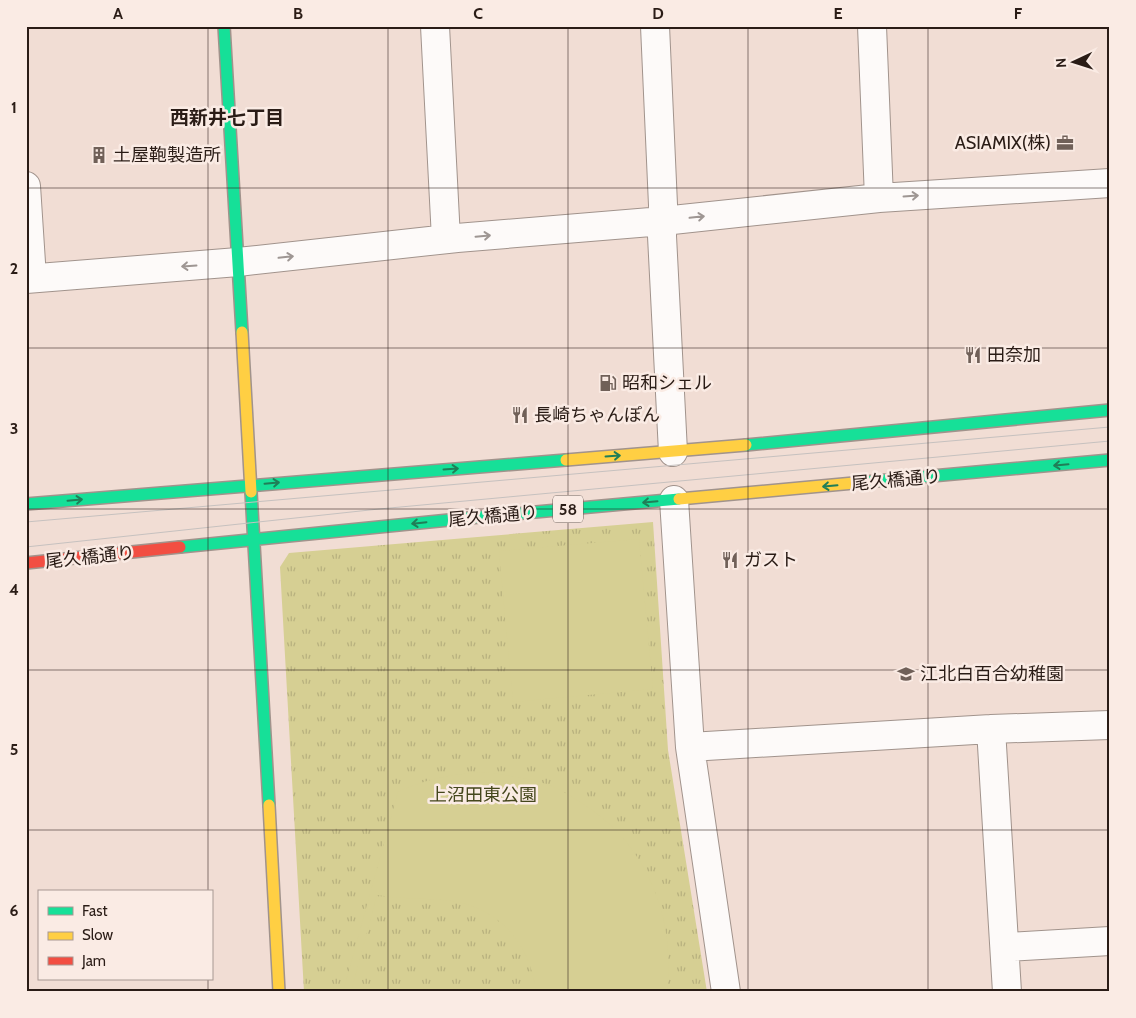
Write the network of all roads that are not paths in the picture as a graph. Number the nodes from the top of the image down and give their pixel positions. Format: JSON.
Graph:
{"nodes":[{"id":1,"x":224,"y":26,"type":"edge"},
{"id":2,"x":435,"y":26,"type":"edge"},
{"id":3,"x":655,"y":26,"type":"edge"},
{"id":4,"x":872,"y":26,"type":"edge"},
{"id":5,"x":1110,"y":183,"type":"edge"},
{"id":6,"x":26,"y":186,"type":"edge"},
{"id":7,"x":879,"y":198,"type":"junction"},
{"id":8,"x":662,"y":221,"type":"junction"},
{"id":9,"x":446,"y":239,"type":"junction"},
{"id":10,"x":238,"y":262,"type":"junction"},
{"id":11,"x":29,"y":278,"type":"edge"},
{"id":12,"x":1110,"y":410,"type":"edge"},
{"id":13,"x":673,"y":452,"type":"junction"},
{"id":14,"x":1110,"y":460,"type":"edge"},
{"id":15,"x":252,"y":485,"type":"junction"},
{"id":16,"x":674,"y":500,"type":"junction"},
{"id":17,"x":26,"y":504,"type":"edge"},
{"id":18,"x":254,"y":540,"type":"junction"},
{"id":19,"x":26,"y":563,"type":"edge"},
{"id":20,"x":1110,"y":725,"type":"edge"},
{"id":21,"x":991,"y":729,"type":"junction"},
{"id":22,"x":690,"y":747,"type":"junction"},
{"id":23,"x":1110,"y":942,"type":"edge"},
{"id":24,"x":1006,"y":947,"type":"junction"},
{"id":25,"x":279,"y":992,"type":"edge"},
{"id":26,"x":726,"y":992,"type":"edge"},
{"id":27,"x":1007,"y":992,"type":"edge"}],
"edges":[{"from":1,"to":10,"type":"main road"},
{"from":2,"to":9,"type":"street"},
{"from":3,"to":8,"type":"street"},
{"from":4,"to":7,"type":"street"},
{"from":7,"to":5,"type":"street","one_way":true},
{"from":6,"to":11,"type":"street"},
{"from":8,"to":7,"type":"street","one_way":true},
{"from":9,"to":8,"type":"street","one_way":true},
{"from":8,"to":13,"type":"street"},
{"from":10,"to":9,"type":"street","one_way":true},
{"from":10,"to":11,"type":"street","one_way":true},
{"from":10,"to":15,"type":"main road"},
{"from":12,"to":13,"type":"main road"},
{"from":15,"to":13,"type":"main road","one_way":true},
{"from":14,"to":16,"type":"main road","name":"尾久橋通り","number":"58","one_way":true},
{"from":17,"to":15,"type":"main road","one_way":true},
{"from":15,"to":18,"type":"main road"},
{"from":16,"to":18,"type":"main road","name":"尾久橋通り","number":"58","one_way":true},
{"from":16,"to":22,"type":"street"},
{"from":18,"to":19,"type":"main road","name":"尾久橋通り","number":"58"},
{"from":18,"to":25,"type":"main road"},
{"from":20,"to":21,"type":"street"},
{"from":21,"to":22,"type":"street"},
{"from":21,"to":24,"type":"street"},
{"from":22,"to":26,"type":"street"},
{"from":23,"to":24,"type":"street"},
{"from":24,"to":27,"type":"street"}]}
